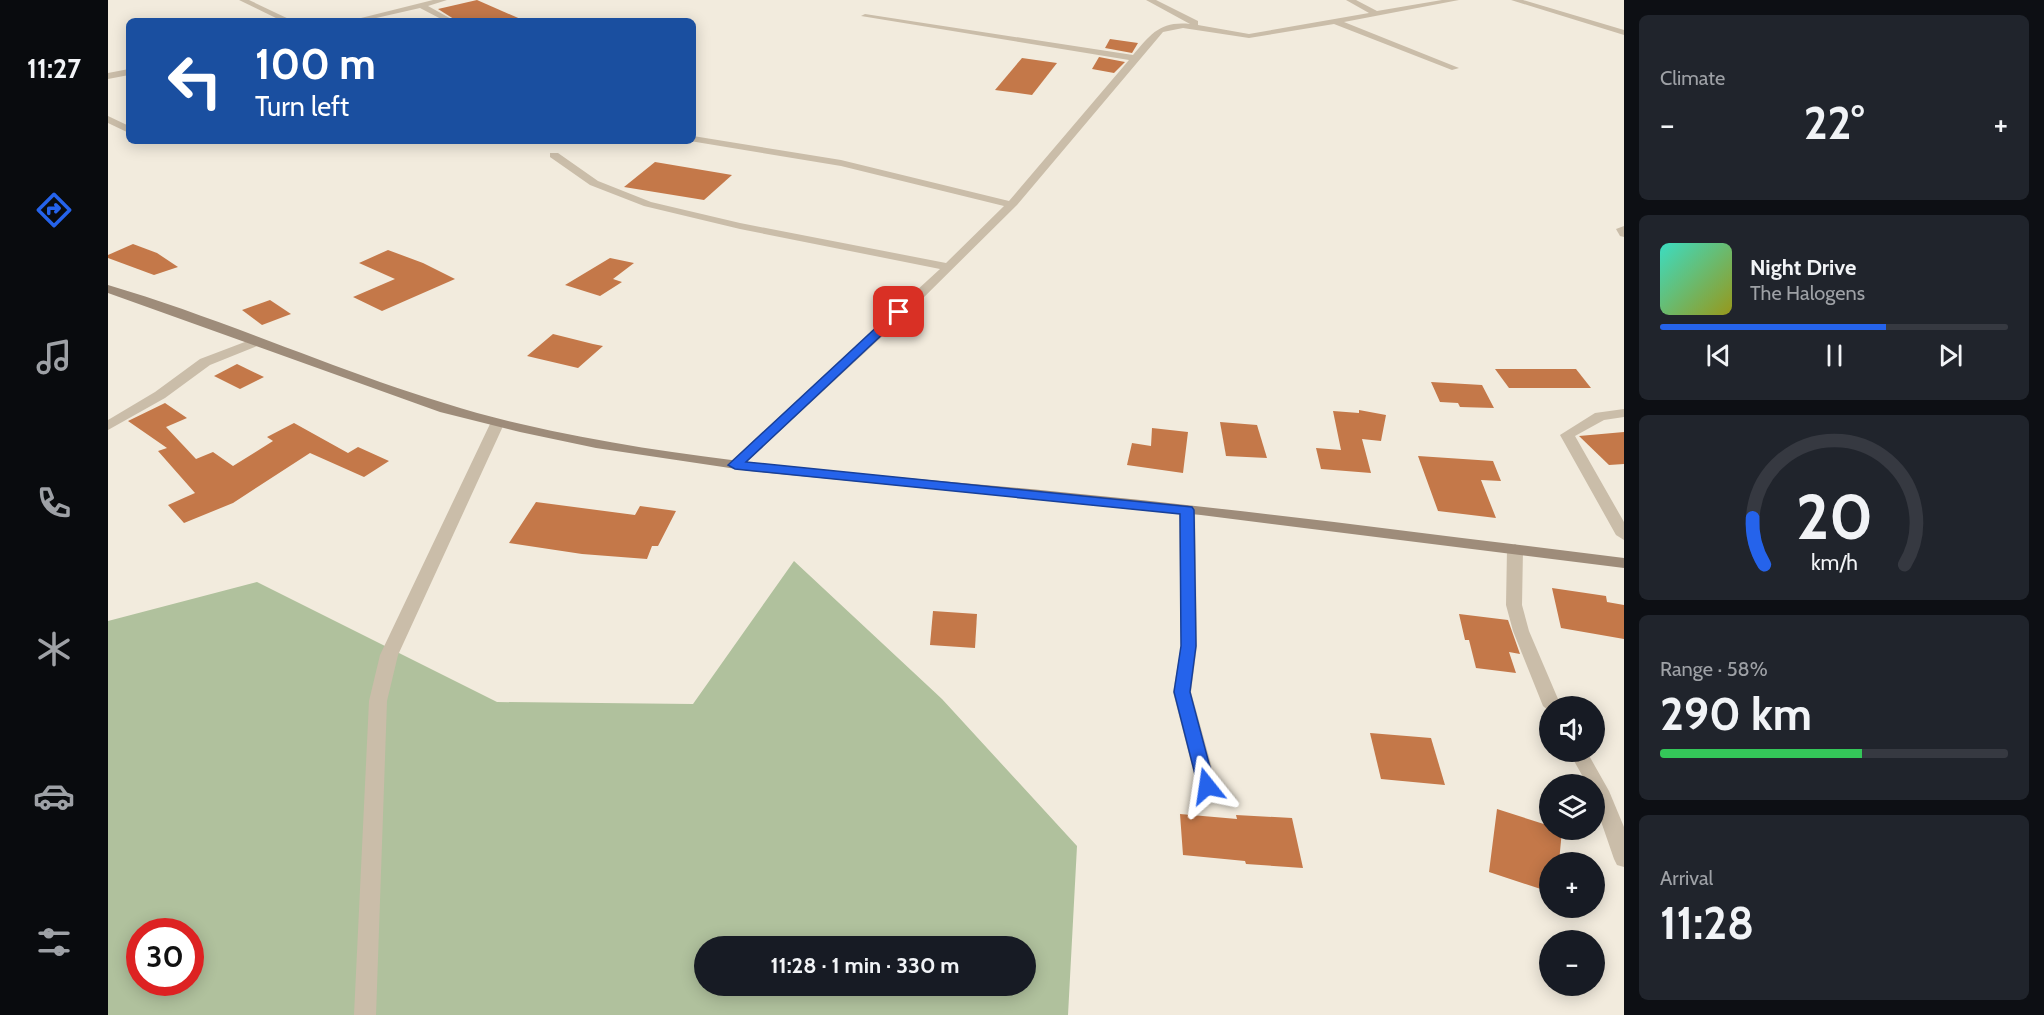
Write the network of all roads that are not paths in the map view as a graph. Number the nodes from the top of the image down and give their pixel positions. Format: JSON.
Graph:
{"nodes":[{"id":1,"x":243,"y":0,"type":"edge"},
{"id":2,"x":443,"y":0,"type":"edge"},
{"id":3,"x":1150,"y":0,"type":"edge"},
{"id":4,"x":1350,"y":0,"type":"edge"},
{"id":5,"x":1455,"y":0,"type":"edge"},
{"id":6,"x":1515,"y":0,"type":"edge"},
{"id":7,"x":420,"y":5,"type":"junction"},
{"id":8,"x":1375,"y":13,"type":"junction"},
{"id":9,"x":865,"y":16,"type":"dead end"},
{"id":10,"x":282,"y":18,"type":"edge"},
{"id":11,"x":365,"y":18,"type":"edge"},
{"id":12,"x":445,"y":18,"type":"edge"},
{"id":13,"x":1335,"y":21,"type":"junction"},
{"id":14,"x":1203,"y":27,"type":"junction"},
{"id":15,"x":1624,"y":33,"type":"edge"},
{"id":16,"x":1134,"y":58,"type":"junction"},
{"id":17,"x":1455,"y":68,"type":"dead end"},
{"id":18,"x":126,"y":73,"type":"edge"},
{"id":19,"x":108,"y":76,"type":"edge"},
{"id":20,"x":108,"y":119,"type":"edge"},
{"id":21,"x":126,"y":128,"type":"edge"},
{"id":22,"x":696,"y":139,"type":"edge"},
{"id":23,"x":554,"y":155,"type":"dead end"},
{"id":24,"x":1011,"y":205,"type":"junction"},
{"id":25,"x":948,"y":267,"type":"junction"},
{"id":26,"x":110,"y":291,"type":"edge"},
{"id":27,"x":258,"y":341,"type":"junction"},
{"id":28,"x":1624,"y":413,"type":"edge"},
{"id":29,"x":497,"y":424,"type":"junction"},
{"id":30,"x":108,"y":426,"type":"edge"},
{"id":31,"x":735,"y":465,"type":"junction"},
{"id":32,"x":1187,"y":510,"type":"junction"},
{"id":33,"x":1624,"y":535,"type":"edge"},
{"id":34,"x":1515,"y":549,"type":"junction"},
{"id":35,"x":1624,"y":563,"type":"edge"},
{"id":36,"x":1548,"y":696,"type":"edge"},
{"id":37,"x":1584,"y":762,"type":"edge"},
{"id":38,"x":1207,"y":786,"type":"dead end"},
{"id":39,"x":1624,"y":859,"type":"edge"},
{"id":40,"x":365,"y":1015,"type":"edge"}],
"edges":[{"from":1,"to":10,"type":"street"},
{"from":2,"to":7,"type":"street"},
{"from":3,"to":14,"type":"street"},
{"from":4,"to":8,"type":"street"},
{"from":5,"to":8,"type":"street"},
{"from":6,"to":15,"type":"street"},
{"from":7,"to":11,"type":"street"},
{"from":7,"to":12,"type":"street"},
{"from":8,"to":13,"type":"street"},
{"from":9,"to":16,"type":"street"},
{"from":13,"to":14,"type":"street"},
{"from":13,"to":17,"type":"street"},
{"from":14,"to":16,"type":"street"},
{"from":16,"to":24,"type":"street"},
{"from":18,"to":19,"type":"street"},
{"from":20,"to":21,"type":"street"},
{"from":22,"to":24,"type":"street"},
{"from":23,"to":25,"type":"street"},
{"from":24,"to":25,"type":"street"},
{"from":25,"to":31,"type":"street"},
{"from":26,"to":27,"type":"street"},
{"from":27,"to":29,"type":"street"},
{"from":27,"to":30,"type":"street"},
{"from":28,"to":33,"type":"street"},
{"from":29,"to":31,"type":"street"},
{"from":29,"to":40,"type":"street"},
{"from":31,"to":32,"type":"street"},
{"from":32,"to":34,"type":"street"},
{"from":32,"to":38,"type":"street"},
{"from":34,"to":35,"type":"street"},
{"from":34,"to":36,"type":"street"},
{"from":37,"to":39,"type":"street"}]}
